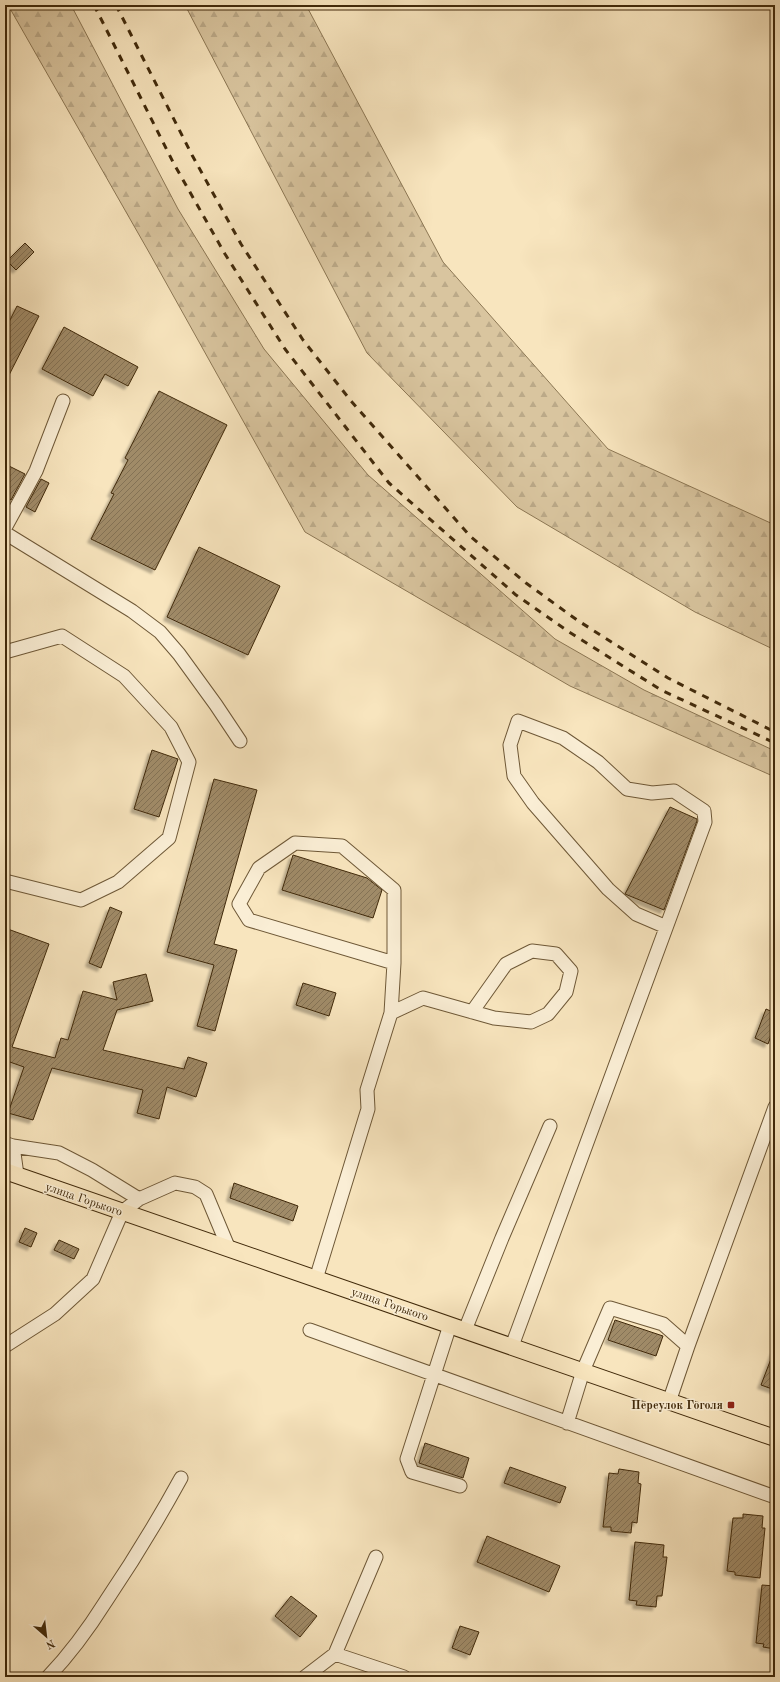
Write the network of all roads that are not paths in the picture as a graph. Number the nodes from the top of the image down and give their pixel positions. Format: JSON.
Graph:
{"nodes":[{"id":1,"x":63,"y":401,"type":"dead end"},
{"id":2,"x":5,"y":528,"type":"edge"},
{"id":3,"x":5,"y":533,"type":"edge"},
{"id":4,"x":5,"y":652,"type":"edge"},
{"id":5,"x":240,"y":741,"type":"dead end"},
{"id":6,"x":5,"y":881,"type":"edge"},
{"id":7,"x":667,"y":925,"type":"junction"},
{"id":8,"x":394,"y":963,"type":"junction"},
{"id":9,"x":472,"y":1012,"type":"junction"},
{"id":10,"x":391,"y":1013,"type":"junction"},
{"id":11,"x":775,"y":1107,"type":"edge"},
{"id":12,"x":550,"y":1126,"type":"dead end"},
{"id":13,"x":9,"y":1145,"type":"edge"},
{"id":14,"x":11,"y":1173,"type":"edge"},
{"id":15,"x":139,"y":1199,"type":"junction"},
{"id":16,"x":122,"y":1212,"type":"junction"},
{"id":17,"x":229,"y":1249,"type":"junction"},
{"id":18,"x":316,"y":1279,"type":"junction"},
{"id":19,"x":450,"y":1325,"type":"junction"},
{"id":20,"x":310,"y":1330,"type":"dead end"},
{"id":21,"x":465,"y":1330,"type":"junction"},
{"id":22,"x":5,"y":1346,"type":"edge"},
{"id":23,"x":512,"y":1346,"type":"junction"},
{"id":24,"x":688,"y":1346,"type":"junction"},
{"id":25,"x":583,"y":1371,"type":"junction"},
{"id":26,"x":434,"y":1375,"type":"junction"},
{"id":27,"x":670,"y":1402,"type":"junction"},
{"id":28,"x":567,"y":1423,"type":"junction"},
{"id":29,"x":775,"y":1438,"type":"edge"},
{"id":30,"x":181,"y":1478,"type":"dead end"},
{"id":31,"x":460,"y":1486,"type":"dead end"},
{"id":32,"x":775,"y":1497,"type":"edge"},
{"id":33,"x":376,"y":1557,"type":"dead end"},
{"id":34,"x":336,"y":1654,"type":"junction"},
{"id":35,"x":48,"y":1677,"type":"edge"},
{"id":36,"x":305,"y":1677,"type":"edge"},
{"id":37,"x":404,"y":1677,"type":"edge"}],
"edges":[{"from":1,"to":2,"type":"street"},
{"from":3,"to":5,"type":"street"},
{"from":4,"to":6,"type":"street"},
{"from":7,"to":7,"type":"street"},
{"from":7,"to":23,"type":"street"},
{"from":8,"to":8,"type":"street"},
{"from":8,"to":10,"type":"street"},
{"from":9,"to":9,"type":"street"},
{"from":9,"to":10,"type":"street"},
{"from":10,"to":18,"type":"street"},
{"from":11,"to":24,"type":"street"},
{"from":12,"to":21,"type":"street"},
{"from":13,"to":14,"type":"street"},
{"from":13,"to":15,"type":"street"},
{"from":14,"to":16,"type":"main road","name":"улица Горького"},
{"from":15,"to":16,"type":"street"},
{"from":15,"to":17,"type":"street"},
{"from":16,"to":17,"type":"main road","name":"улица Горького"},
{"from":16,"to":22,"type":"street"},
{"from":17,"to":18,"type":"main road","name":"улица Горького"},
{"from":18,"to":19,"type":"main road","name":"улица Горького"},
{"from":19,"to":21,"type":"main road","name":"улица Горького"},
{"from":19,"to":26,"type":"street"},
{"from":20,"to":26,"type":"street"},
{"from":21,"to":23,"type":"main road","name":"улица Горького"},
{"from":23,"to":25,"type":"main road","name":"улица Горького"},
{"from":24,"to":25,"type":"street"},
{"from":24,"to":27,"type":"street"},
{"from":25,"to":27,"type":"main road","name":"улица Горького"},
{"from":25,"to":28,"type":"street"},
{"from":26,"to":28,"type":"street"},
{"from":26,"to":31,"type":"street"},
{"from":27,"to":29,"type":"main road","name":"улица Горького"},
{"from":28,"to":32,"type":"street"},
{"from":30,"to":35,"type":"street"},
{"from":33,"to":34,"type":"street"},
{"from":34,"to":36,"type":"street"},
{"from":34,"to":37,"type":"street"}]}
